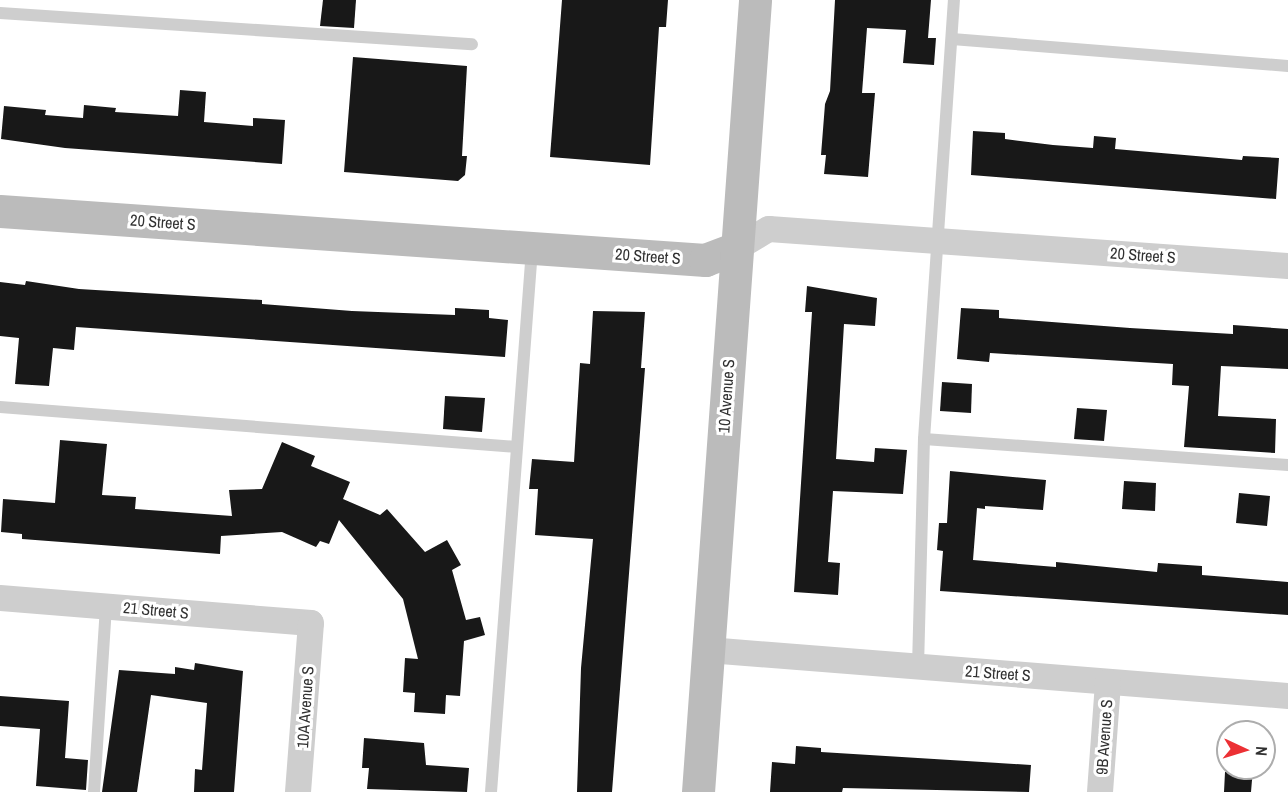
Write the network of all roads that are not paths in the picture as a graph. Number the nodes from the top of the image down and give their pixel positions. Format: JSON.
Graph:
{"nodes":[{"id":1,"x":755,"y":0,"type":"edge"},
{"id":2,"x":954,"y":0,"type":"edge"},
{"id":3,"x":0,"y":13,"type":"edge"},
{"id":4,"x":952,"y":39,"type":"junction"},
{"id":5,"x":472,"y":44,"type":"dead end"},
{"id":6,"x":1288,"y":66,"type":"edge"},
{"id":7,"x":0,"y":211,"type":"edge"},
{"id":8,"x":937,"y":241,"type":"junction"},
{"id":9,"x":532,"y":248,"type":"junction"},
{"id":10,"x":737,"y":248,"type":"junction"},
{"id":11,"x":1288,"y":266,"type":"edge"},
{"id":12,"x":0,"y":407,"type":"edge"},
{"id":13,"x":924,"y":439,"type":"junction"},
{"id":14,"x":516,"y":447,"type":"junction"},
{"id":15,"x":1288,"y":465,"type":"edge"},
{"id":16,"x":0,"y":598,"type":"edge"},
{"id":17,"x":106,"y":606,"type":"junction"},
{"id":18,"x":311,"y":623,"type":"joint"},
{"id":19,"x":708,"y":650,"type":"junction"},
{"id":20,"x":918,"y":667,"type":"junction"},
{"id":21,"x":1108,"y":682,"type":"junction"},
{"id":22,"x":1288,"y":696,"type":"edge"},
{"id":23,"x":94,"y":792,"type":"edge"},
{"id":24,"x":298,"y":792,"type":"edge"},
{"id":25,"x":491,"y":792,"type":"edge"},
{"id":26,"x":698,"y":792,"type":"edge"},
{"id":27,"x":1101,"y":792,"type":"edge"}],
"edges":[{"from":1,"to":10,"type":"street","name":"10 Avenue S"},
{"from":2,"to":4,"type":"lane"},
{"from":3,"to":5,"type":"lane"},
{"from":4,"to":6,"type":"lane"},
{"from":4,"to":8,"type":"lane"},
{"from":7,"to":9,"type":"street","name":"20 Street S"},
{"from":8,"to":10,"type":"street","name":"20 Street S"},
{"from":8,"to":11,"type":"street","name":"20 Street S"},
{"from":8,"to":13,"type":"lane"},
{"from":9,"to":10,"type":"street","name":"20 Street S"},
{"from":9,"to":14,"type":"lane"},
{"from":10,"to":19,"type":"street","name":"10 Avenue S"},
{"from":12,"to":14,"type":"lane"},
{"from":13,"to":15,"type":"lane"},
{"from":13,"to":20,"type":"lane"},
{"from":14,"to":25,"type":"lane"},
{"from":16,"to":17,"type":"street","name":"21 Street S"},
{"from":17,"to":18,"type":"street","name":"21 Street S"},
{"from":17,"to":23,"type":"lane"},
{"from":18,"to":24,"type":"street","name":"10A Avenue S"},
{"from":19,"to":20,"type":"street","name":"21 Street S"},
{"from":19,"to":26,"type":"street","name":"10 Avenue S"},
{"from":20,"to":21,"type":"street","name":"21 Street S"},
{"from":21,"to":22,"type":"street","name":"21 Street S"},
{"from":21,"to":27,"type":"street","name":"9B Avenue S"}]}
